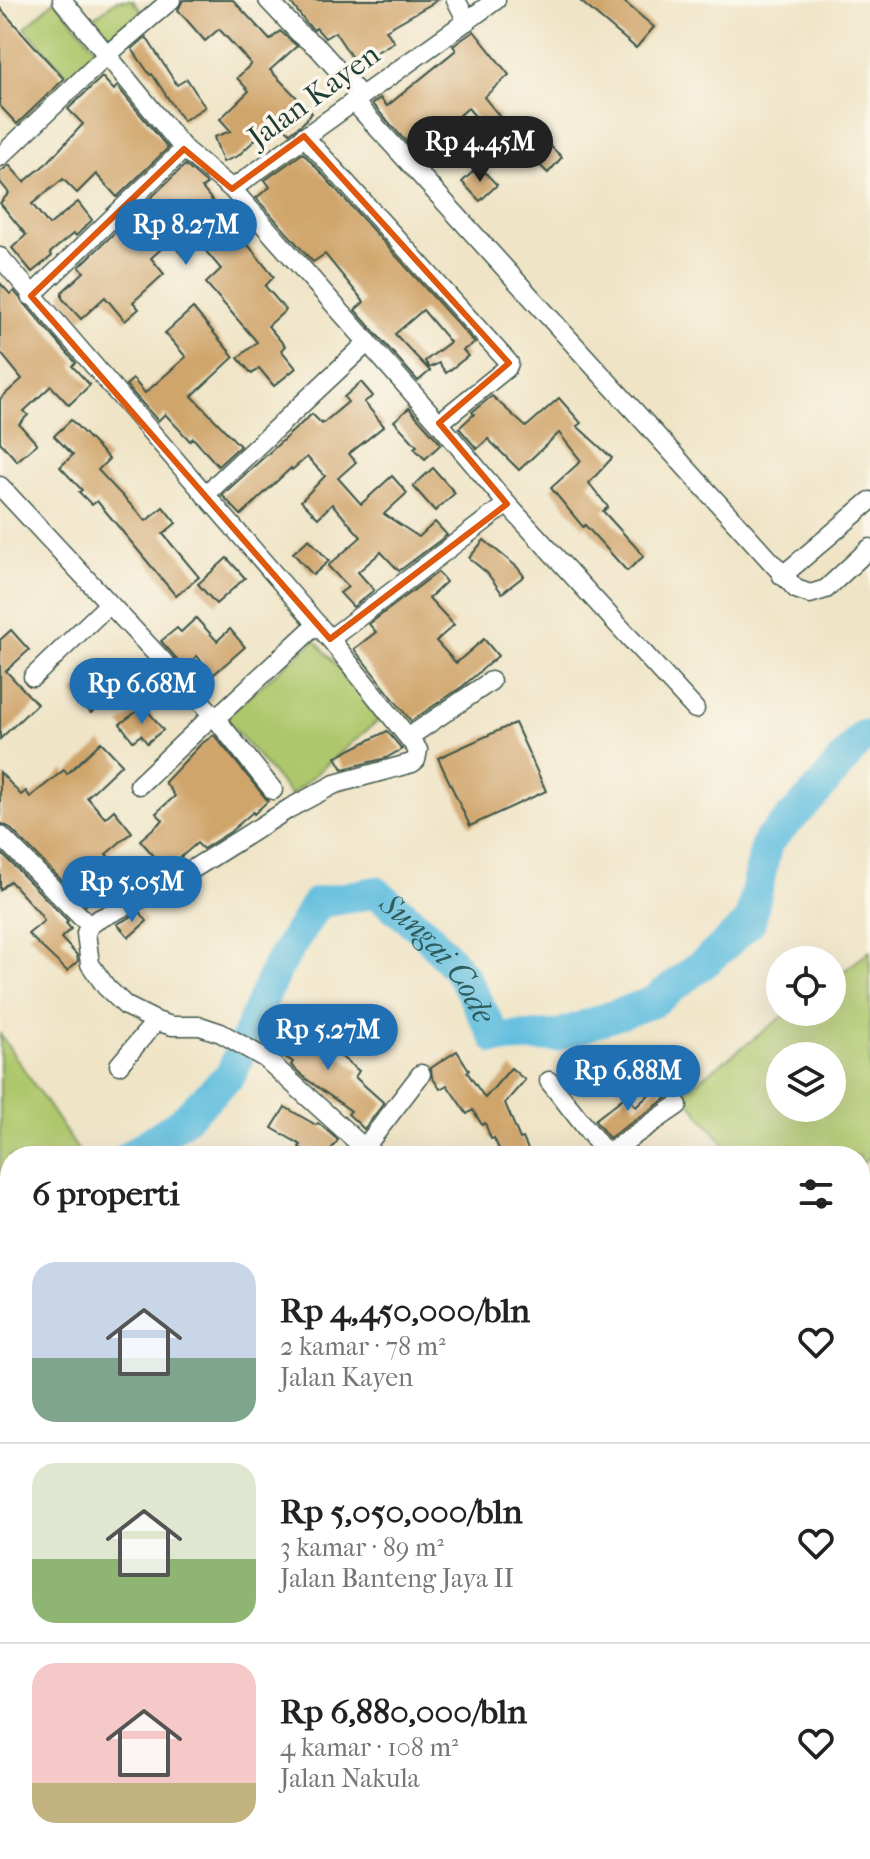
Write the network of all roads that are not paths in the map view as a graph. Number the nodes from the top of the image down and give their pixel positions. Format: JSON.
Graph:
{"nodes":[{"id":1,"x":62,"y":0,"type":"edge"},
{"id":2,"x":171,"y":0,"type":"edge"},
{"id":3,"x":268,"y":0,"type":"edge"},
{"id":4,"x":456,"y":0,"type":"edge"},
{"id":5,"x":496,"y":0,"type":"edge"},
{"id":6,"x":467,"y":21,"type":"junction"},
{"id":7,"x":107,"y":55,"type":"junction"},
{"id":8,"x":357,"y":99,"type":"junction"},
{"id":9,"x":304,"y":136,"type":"junction"},
{"id":10,"x":184,"y":149,"type":"junction"},
{"id":11,"x":0,"y":157,"type":"edge"},
{"id":12,"x":232,"y":189,"type":"junction"},
{"id":13,"x":0,"y":257,"type":"edge"},
{"id":14,"x":31,"y":296,"type":"junction"},
{"id":15,"x":368,"y":342,"type":"junction"},
{"id":16,"x":439,"y":423,"type":"junction"},
{"id":17,"x":0,"y":486,"type":"edge"},
{"id":18,"x":205,"y":495,"type":"junction"},
{"id":19,"x":870,"y":501,"type":"edge"},
{"id":20,"x":507,"y":504,"type":"junction"},
{"id":21,"x":866,"y":561,"type":"edge"},
{"id":22,"x":782,"y":576,"type":"junction"},
{"id":23,"x":109,"y":604,"type":"junction"},
{"id":24,"x":317,"y":624,"type":"junction"},
{"id":25,"x":330,"y":639,"type":"junction"},
{"id":26,"x":33,"y":677,"type":"dead end"},
{"id":27,"x":491,"y":681,"type":"dead end"},
{"id":28,"x":695,"y":709,"type":"dead end"},
{"id":29,"x":215,"y":716,"type":"junction"},
{"id":30,"x":409,"y":737,"type":"junction"},
{"id":31,"x":139,"y":785,"type":"dead end"},
{"id":32,"x":273,"y":790,"type":"dead end"},
{"id":33,"x":0,"y":835,"type":"edge"},
{"id":34,"x":81,"y":917,"type":"dead end"},
{"id":35,"x":156,"y":1021,"type":"junction"},
{"id":36,"x":119,"y":1065,"type":"dead end"},
{"id":37,"x":421,"y":1074,"type":"dead end"},
{"id":38,"x":549,"y":1081,"type":"dead end"},
{"id":39,"x":678,"y":1105,"type":"dead end"},
{"id":40,"x":357,"y":1146,"type":"edge"},
{"id":41,"x":369,"y":1146,"type":"edge"},
{"id":42,"x":599,"y":1146,"type":"edge"},
{"id":43,"x":619,"y":1146,"type":"edge"}],
"edges":[{"from":1,"to":7,"type":"street"},
{"from":2,"to":7,"type":"street"},
{"from":3,"to":8,"type":"street"},
{"from":4,"to":6,"type":"street"},
{"from":5,"to":6,"type":"street","name":"Jalan Kayen"},
{"from":6,"to":8,"type":"street","name":"Jalan Kayen"},
{"from":7,"to":10,"type":"street"},
{"from":7,"to":11,"type":"street"},
{"from":8,"to":9,"type":"street","name":"Jalan Kayen"},
{"from":8,"to":22,"type":"street"},
{"from":9,"to":12,"type":"street","name":"Jalan Kayen"},
{"from":9,"to":16,"type":"street"},
{"from":10,"to":12,"type":"street"},
{"from":10,"to":14,"type":"street"},
{"from":12,"to":15,"type":"street"},
{"from":13,"to":14,"type":"street"},
{"from":14,"to":18,"type":"street"},
{"from":15,"to":16,"type":"street"},
{"from":15,"to":18,"type":"street"},
{"from":16,"to":20,"type":"street"},
{"from":17,"to":23,"type":"street"},
{"from":18,"to":24,"type":"street"},
{"from":19,"to":22,"type":"street"},
{"from":20,"to":25,"type":"street"},
{"from":20,"to":28,"type":"street"},
{"from":21,"to":22,"type":"street"},
{"from":23,"to":26,"type":"street"},
{"from":23,"to":29,"type":"street"},
{"from":24,"to":25,"type":"street"},
{"from":24,"to":29,"type":"street"},
{"from":25,"to":30,"type":"street"},
{"from":27,"to":30,"type":"street"},
{"from":29,"to":31,"type":"street"},
{"from":29,"to":32,"type":"street"},
{"from":30,"to":35,"type":"street"},
{"from":33,"to":34,"type":"street"},
{"from":35,"to":36,"type":"street"},
{"from":35,"to":40,"type":"street"},
{"from":37,"to":41,"type":"street"},
{"from":38,"to":42,"type":"street"},
{"from":39,"to":43,"type":"street"}]}
